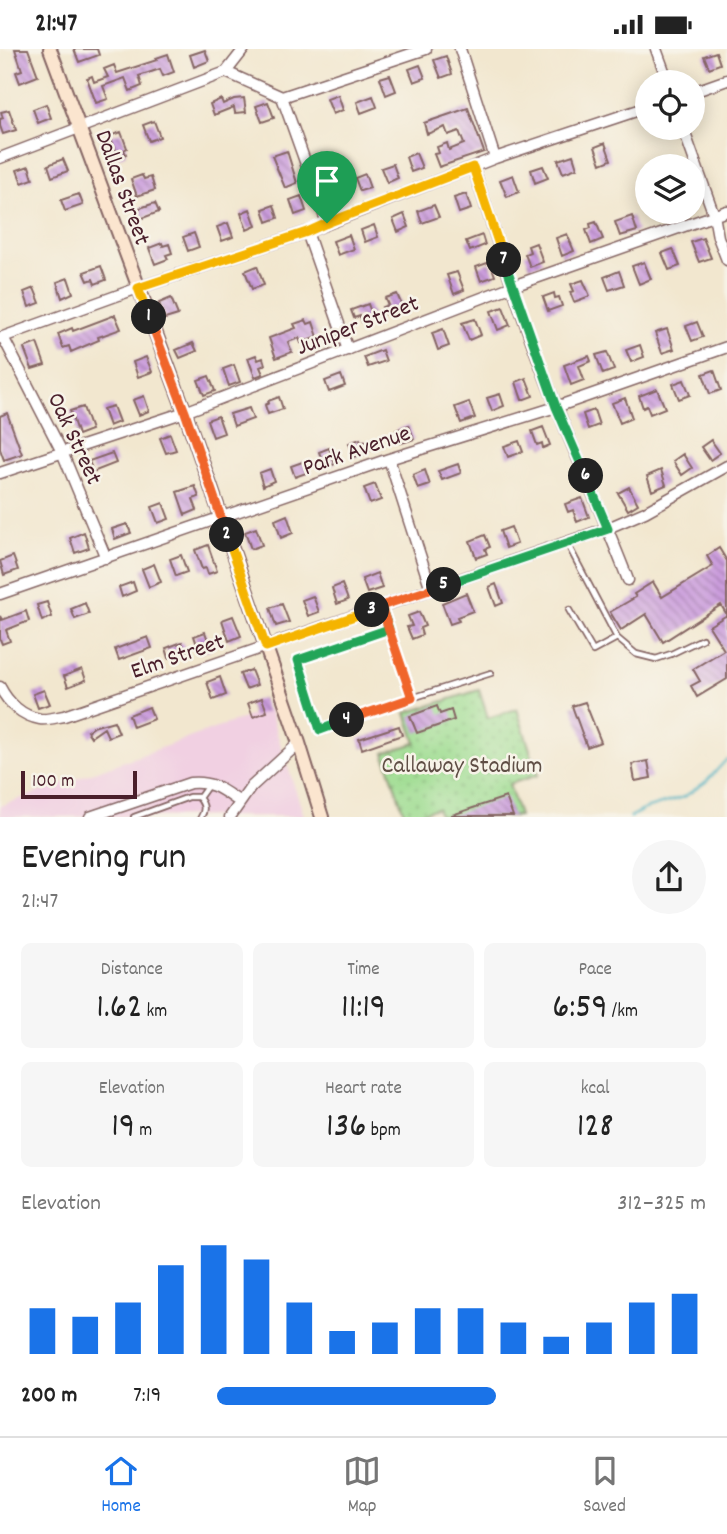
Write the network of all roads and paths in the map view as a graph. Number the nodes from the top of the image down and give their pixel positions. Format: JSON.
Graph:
{"nodes":[{"id":1,"x":50,"y":49,"type":"edge"},
{"id":2,"x":244,"y":49,"type":"edge"},
{"id":3,"x":426,"y":49,"type":"edge"},
{"id":4,"x":460,"y":49,"type":"edge"},
{"id":5,"x":656,"y":49,"type":"edge"},
{"id":6,"x":664,"y":70,"type":"edge"},
{"id":7,"x":226,"y":72,"type":"junction"},
{"id":8,"x":727,"y":80,"type":"edge"},
{"id":9,"x":705,"y":88,"type":"edge"},
{"id":10,"x":282,"y":97,"type":"junction"},
{"id":11,"x":635,"y":111,"type":"edge"},
{"id":12,"x":79,"y":128,"type":"junction"},
{"id":13,"x":688,"y":140,"type":"edge"},
{"id":14,"x":0,"y":158,"type":"edge"},
{"id":15,"x":495,"y":158,"type":"junction"},
{"id":16,"x":473,"y":167,"type":"junction"},
{"id":17,"x":727,"y":211,"type":"edge"},
{"id":18,"x":713,"y":215,"type":"junction"},
{"id":19,"x":327,"y":223,"type":"junction"},
{"id":20,"x":307,"y":232,"type":"junction"},
{"id":21,"x":727,"y":260,"type":"edge"},
{"id":22,"x":513,"y":286,"type":"junction"},
{"id":23,"x":138,"y":288,"type":"junction"},
{"id":24,"x":2,"y":338,"type":"edge"},
{"id":25,"x":727,"y":347,"type":"edge"},
{"id":26,"x":348,"y":350,"type":"junction"},
{"id":27,"x":556,"y":407,"type":"junction"},
{"id":28,"x":185,"y":412,"type":"junction"},
{"id":29,"x":62,"y":452,"type":"junction"},
{"id":30,"x":388,"y":459,"type":"junction"},
{"id":31,"x":727,"y":466,"type":"edge"},
{"id":32,"x":0,"y":473,"type":"edge"},
{"id":33,"x":221,"y":518,"type":"junction"},
{"id":34,"x":608,"y":529,"type":"junction"},
{"id":35,"x":566,"y":543,"type":"junction"},
{"id":36,"x":106,"y":558,"type":"junction"},
{"id":37,"x":628,"y":580,"type":"dead end"},
{"id":38,"x":431,"y":589,"type":"junction"},
{"id":39,"x":0,"y":594,"type":"edge"},
{"id":40,"x":381,"y":606,"type":"junction"},
{"id":41,"x":569,"y":610,"type":"dead end"},
{"id":42,"x":389,"y":629,"type":"junction"},
{"id":43,"x":617,"y":638,"type":"junction"},
{"id":44,"x":702,"y":639,"type":"dead end"},
{"id":45,"x":266,"y":647,"type":"junction"},
{"id":46,"x":491,"y":673,"type":"dead end"},
{"id":47,"x":0,"y":687,"type":"edge"},
{"id":48,"x":412,"y":698,"type":"junction"},
{"id":49,"x":299,"y":743,"type":"junction"},
{"id":50,"x":210,"y":783,"type":"junction"},
{"id":51,"x":199,"y":798,"type":"junction"},
{"id":52,"x":240,"y":802,"type":"junction"},
{"id":53,"x":110,"y":813,"type":"edge"},
{"id":54,"x":90,"y":817,"type":"edge"},
{"id":55,"x":134,"y":817,"type":"edge"},
{"id":56,"x":201,"y":817,"type":"edge"},
{"id":57,"x":230,"y":817,"type":"edge"},
{"id":58,"x":322,"y":817,"type":"edge"}],
"edges":[{"from":1,"to":12,"type":"street","name":"Dallas Street"},
{"from":2,"to":7,"type":"street"},
{"from":3,"to":10,"type":"street"},
{"from":4,"to":15,"type":"street"},
{"from":5,"to":6,"type":"street"},
{"from":7,"to":10,"type":"street"},
{"from":7,"to":12,"type":"street"},
{"from":8,"to":9,"type":"street"},
{"from":10,"to":19,"type":"street"},
{"from":11,"to":15,"type":"street"},
{"from":12,"to":14,"type":"street"},
{"from":12,"to":23,"type":"street","name":"Dallas Street"},
{"from":13,"to":18,"type":"street"},
{"from":15,"to":16,"type":"street"},
{"from":16,"to":19,"type":"street"},
{"from":16,"to":22,"type":"street"},
{"from":17,"to":18,"type":"street","name":"Juniper Street"},
{"from":18,"to":21,"type":"street"},
{"from":18,"to":22,"type":"street","name":"Juniper Street"},
{"from":19,"to":20,"type":"street"},
{"from":20,"to":23,"type":"street"},
{"from":20,"to":26,"type":"street"},
{"from":22,"to":26,"type":"street","name":"Juniper Street"},
{"from":22,"to":27,"type":"street"},
{"from":23,"to":24,"type":"street"},
{"from":23,"to":28,"type":"street","name":"Dallas Street"},
{"from":24,"to":29,"type":"street","name":"Oak Street"},
{"from":25,"to":27,"type":"street","name":"Park Avenue"},
{"from":26,"to":28,"type":"street","name":"Juniper Street"},
{"from":27,"to":30,"type":"street","name":"Park Avenue"},
{"from":27,"to":34,"type":"street"},
{"from":28,"to":29,"type":"street","name":"Juniper Street"},
{"from":28,"to":33,"type":"street","name":"Dallas Street"},
{"from":29,"to":32,"type":"street","name":"Juniper Street"},
{"from":29,"to":36,"type":"street","name":"Oak Street"},
{"from":30,"to":33,"type":"street","name":"Park Avenue"},
{"from":30,"to":38,"type":"street"},
{"from":31,"to":34,"type":"street","name":"Elm Street"},
{"from":33,"to":36,"type":"street","name":"Park Avenue"},
{"from":33,"to":45,"type":"street","name":"Dallas Street"},
{"from":34,"to":35,"type":"street","name":"Elm Street"},
{"from":34,"to":37,"type":"street"},
{"from":35,"to":38,"type":"street","name":"Elm Street"},
{"from":35,"to":43,"type":"lane"},
{"from":36,"to":39,"type":"street","name":"Park Avenue"},
{"from":38,"to":40,"type":"street","name":"Elm Street"},
{"from":40,"to":42,"type":"lane"},
{"from":40,"to":45,"type":"street","name":"Elm Street"},
{"from":41,"to":43,"type":"lane"},
{"from":42,"to":48,"type":"lane"},
{"from":42,"to":48,"type":"lane"},
{"from":43,"to":44,"type":"lane"},
{"from":45,"to":47,"type":"street","name":"Elm Street"},
{"from":45,"to":49,"type":"street","name":"Dallas Street"},
{"from":46,"to":48,"type":"lane"},
{"from":49,"to":52,"type":"street"},
{"from":49,"to":58,"type":"street","name":"Dallas Street"},
{"from":50,"to":51,"type":"lane"},
{"from":50,"to":52,"type":"street"},
{"from":50,"to":53,"type":"street"},
{"from":51,"to":55,"type":"lane"},
{"from":51,"to":56,"type":"lane"},
{"from":52,"to":57,"type":"street"},
{"from":53,"to":54,"type":"street"}]}
